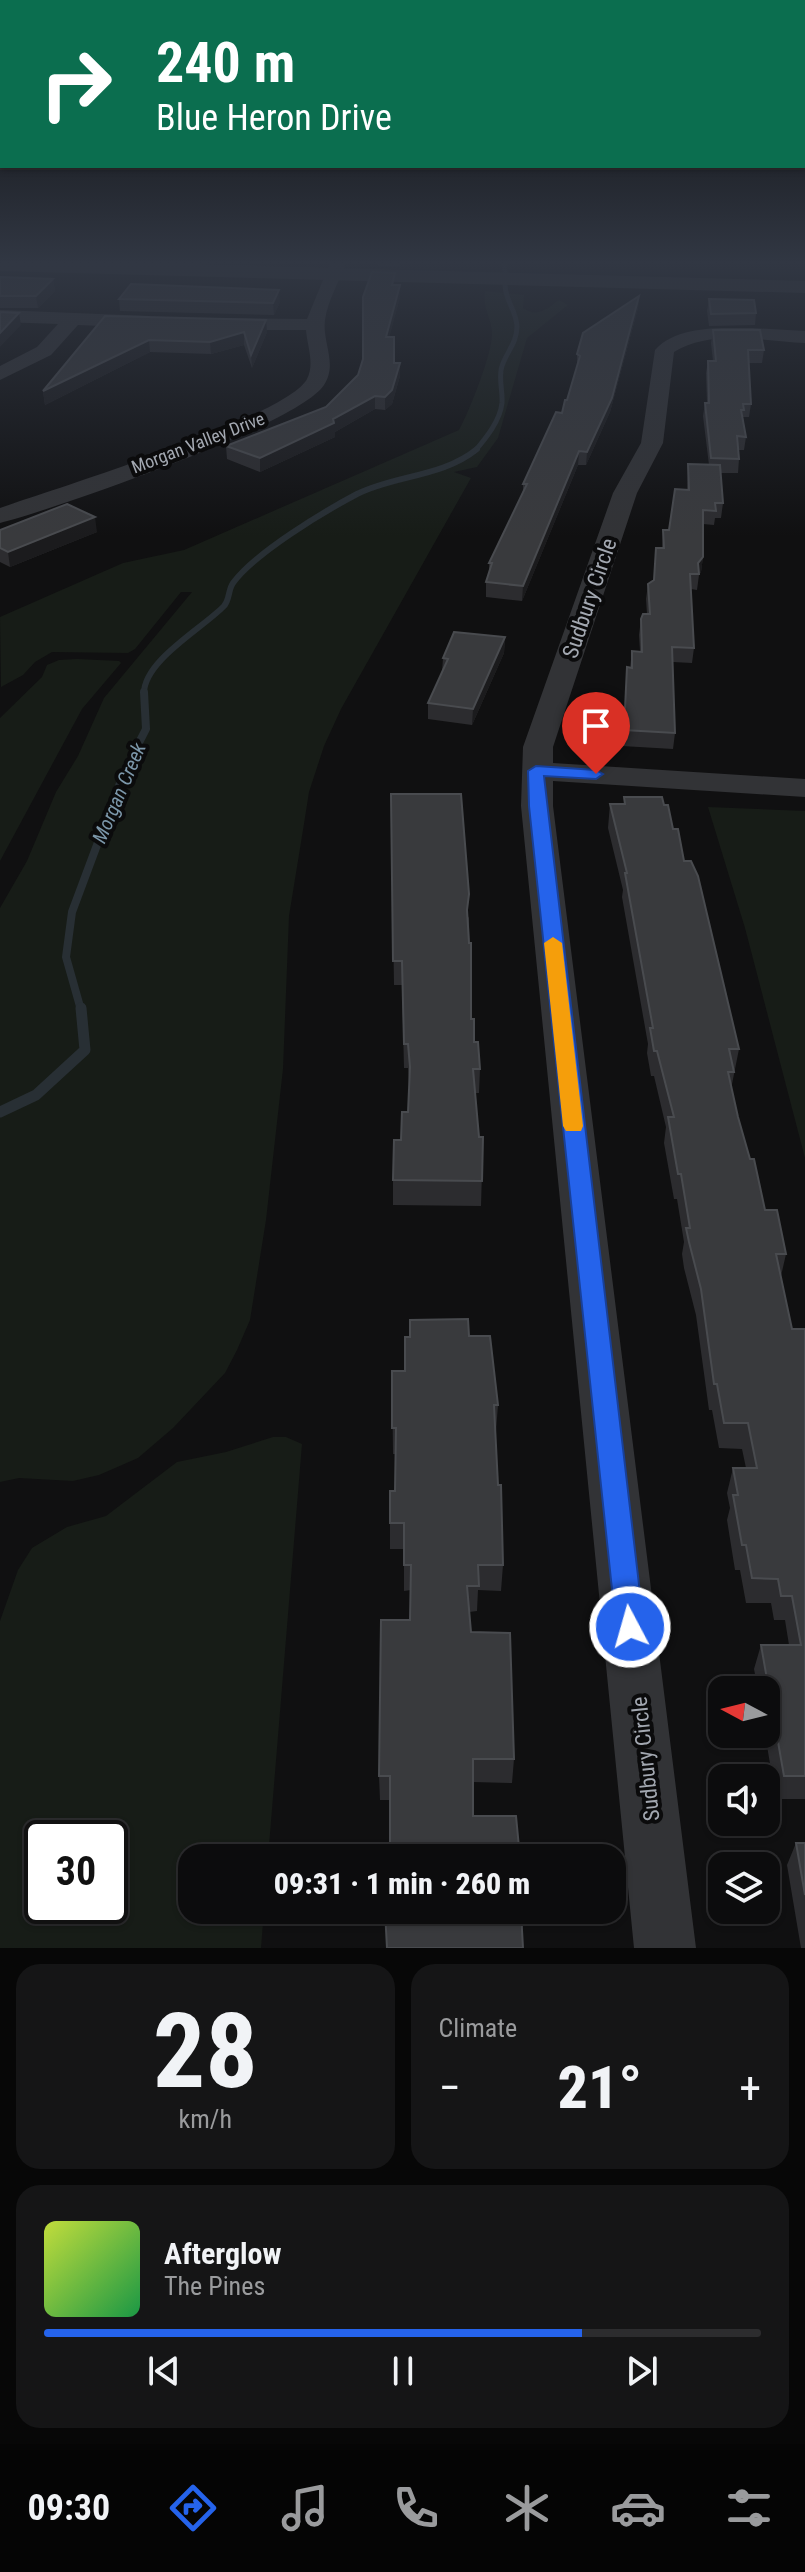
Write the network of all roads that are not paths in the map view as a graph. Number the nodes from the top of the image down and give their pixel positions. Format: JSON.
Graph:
{"nodes":[{"id":1,"x":38,"y":354,"type":"edge"},
{"id":2,"x":320,"y":354,"type":"edge"},
{"id":3,"x":664,"y":354,"type":"edge"},
{"id":4,"x":0,"y":374,"type":"edge"},
{"id":5,"x":0,"y":516,"type":"edge"},
{"id":6,"x":536,"y":771,"type":"junction"},
{"id":7,"x":805,"y":788,"type":"edge"},
{"id":8,"x":665,"y":1948,"type":"edge"}],
"edges":[{"from":1,"to":4,"type":"street"},
{"from":2,"to":5,"type":"street","name":"Morgan Valley Drive"},
{"from":3,"to":6,"type":"street","name":"Sudbury Circle"},
{"from":6,"to":7,"type":"street"},
{"from":6,"to":8,"type":"street","name":"Sudbury Circle"}]}
